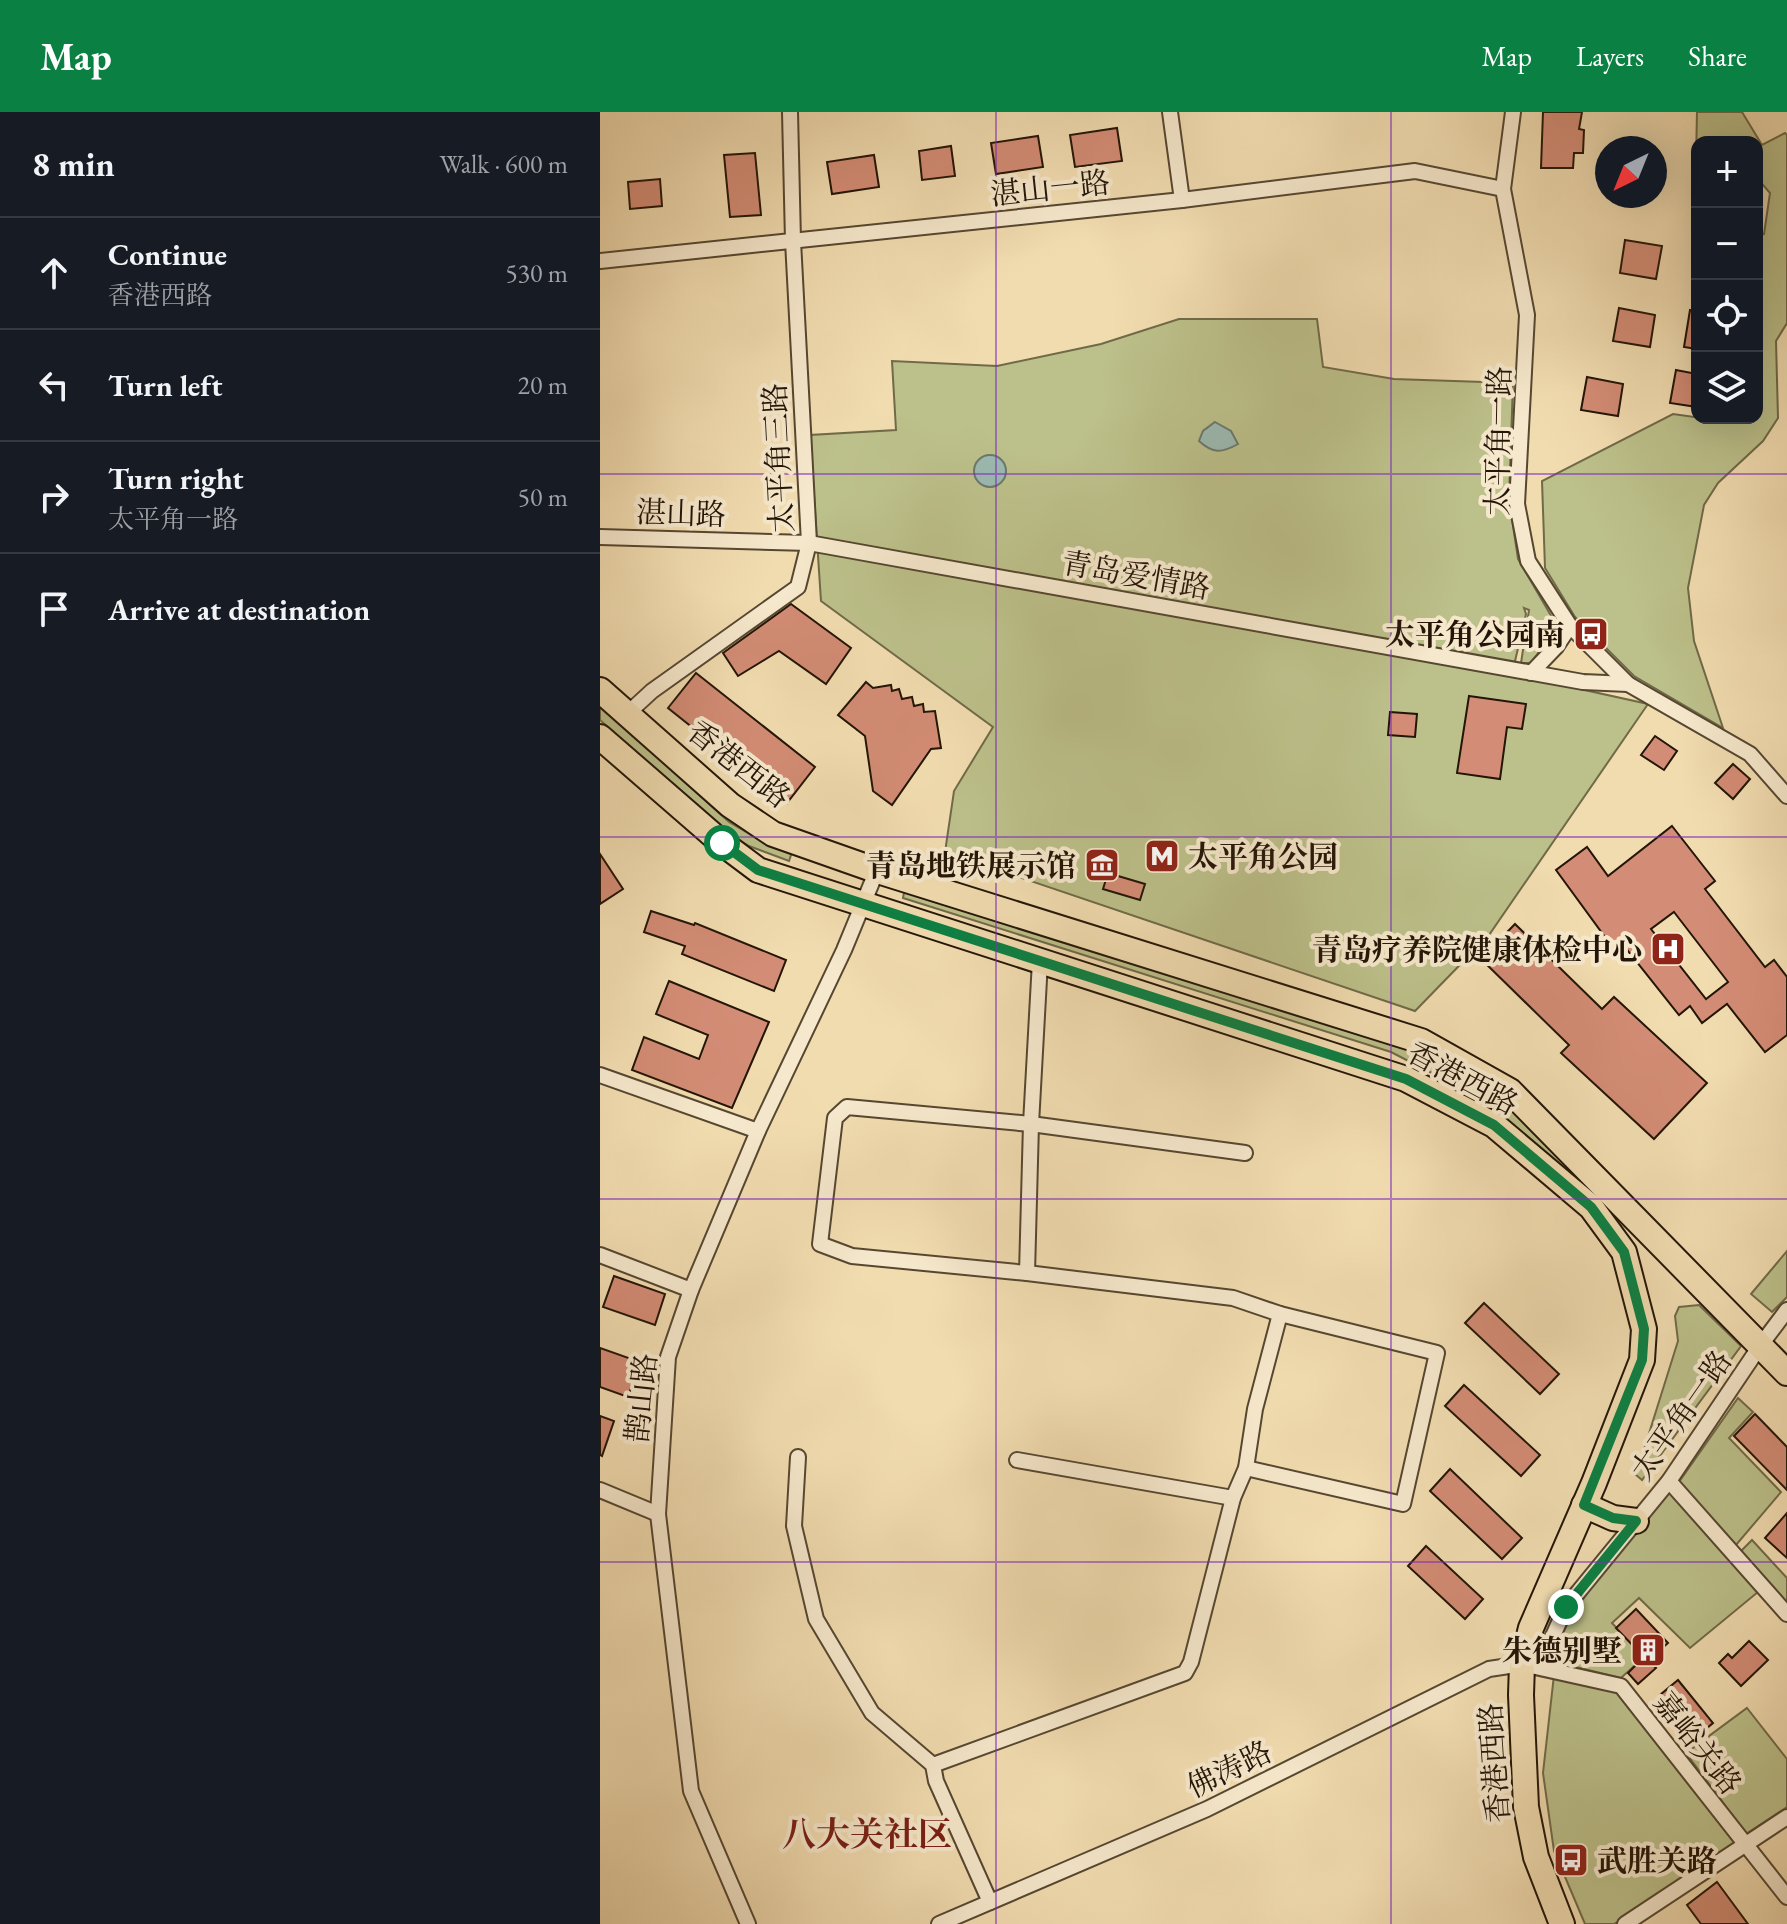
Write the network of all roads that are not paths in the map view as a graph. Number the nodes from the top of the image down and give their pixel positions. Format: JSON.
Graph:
{"nodes":[{"id":1,"x":790,"y":112,"type":"edge"},
{"id":2,"x":1170,"y":112,"type":"edge"},
{"id":3,"x":1513,"y":112,"type":"edge"},
{"id":4,"x":1503,"y":189,"type":"junction"},
{"id":5,"x":1182,"y":200,"type":"junction"},
{"id":6,"x":793,"y":241,"type":"junction"},
{"id":7,"x":600,"y":261,"type":"edge"},
{"id":8,"x":600,"y":537,"type":"edge"},
{"id":9,"x":809,"y":543,"type":"junction"},
{"id":10,"x":1570,"y":626,"type":"junction"},
{"id":11,"x":1531,"y":673,"type":"junction"},
{"id":12,"x":1628,"y":684,"type":"junction"},
{"id":13,"x":600,"y":690,"type":"edge"},
{"id":14,"x":627,"y":714,"type":"junction"},
{"id":15,"x":600,"y":737,"type":"edge"},
{"id":16,"x":1787,"y":796,"type":"edge"},
{"id":17,"x":877,"y":870,"type":"junction"},
{"id":18,"x":865,"y":905,"type":"junction"},
{"id":19,"x":1040,"y":961,"type":"junction"},
{"id":20,"x":600,"y":1075,"type":"edge"},
{"id":21,"x":1031,"y":1124,"type":"junction"},
{"id":22,"x":758,"y":1131,"type":"junction"},
{"id":23,"x":1245,"y":1153,"type":"dead end"},
{"id":24,"x":600,"y":1255,"type":"edge"},
{"id":25,"x":1027,"y":1273,"type":"junction"},
{"id":26,"x":691,"y":1290,"type":"junction"},
{"id":27,"x":1787,"y":1310,"type":"edge"},
{"id":28,"x":1280,"y":1314,"type":"junction"},
{"id":29,"x":1760,"y":1346,"type":"junction"},
{"id":30,"x":1787,"y":1373,"type":"edge"},
{"id":31,"x":798,"y":1457,"type":"dead end"},
{"id":32,"x":1017,"y":1460,"type":"dead end"},
{"id":33,"x":1246,"y":1468,"type":"junction"},
{"id":34,"x":1669,"y":1481,"type":"junction"},
{"id":35,"x":600,"y":1490,"type":"edge"},
{"id":36,"x":1233,"y":1498,"type":"junction"},
{"id":37,"x":1584,"y":1505,"type":"junction"},
{"id":38,"x":658,"y":1514,"type":"junction"},
{"id":39,"x":1636,"y":1521,"type":"junction"},
{"id":40,"x":1787,"y":1614,"type":"edge"},
{"id":41,"x":1530,"y":1666,"type":"junction"},
{"id":42,"x":933,"y":1765,"type":"junction"},
{"id":43,"x":1787,"y":1817,"type":"edge"},
{"id":44,"x":1744,"y":1845,"type":"junction"},
{"id":45,"x":1787,"y":1897,"type":"edge"},
{"id":46,"x":990,"y":1902,"type":"junction"},
{"id":47,"x":748,"y":1924,"type":"edge"},
{"id":48,"x":939,"y":1924,"type":"edge"},
{"id":49,"x":1562,"y":1924,"type":"edge"},
{"id":50,"x":1625,"y":1924,"type":"edge"}],
"edges":[{"from":1,"to":6,"type":"street","name":"太平角三路"},
{"from":2,"to":5,"type":"street"},
{"from":3,"to":4,"type":"street","name":"太平角一路"},
{"from":4,"to":5,"type":"street","name":"湛山一路"},
{"from":4,"to":10,"type":"street","name":"太平角一路"},
{"from":5,"to":6,"type":"street","name":"湛山一路"},
{"from":6,"to":7,"type":"street","name":"湛山一路"},
{"from":6,"to":9,"type":"street","name":"太平角三路"},
{"from":8,"to":9,"type":"street","name":"湛山路"},
{"from":9,"to":11,"type":"street","name":"青岛爱情路"},
{"from":9,"to":14,"type":"street","name":"太平角三路"},
{"from":10,"to":11,"type":"street"},
{"from":10,"to":12,"type":"street","name":"太平角一路"},
{"from":11,"to":12,"type":"street","name":"青岛爱情路"},
{"from":12,"to":16,"type":"street","name":"太平角一路"},
{"from":13,"to":14,"type":"main road","name":"香港西路"},
{"from":14,"to":17,"type":"main road","name":"香港西路"},
{"from":15,"to":18,"type":"main road","name":"香港西路"},
{"from":17,"to":18,"type":"street","name":"鹊山路"},
{"from":17,"to":29,"type":"main road","name":"香港西路"},
{"from":18,"to":19,"type":"main road","name":"香港西路"},
{"from":18,"to":22,"type":"street","name":"鹊山路"},
{"from":19,"to":21,"type":"street"},
{"from":19,"to":37,"type":"main road","name":"香港西路"},
{"from":20,"to":22,"type":"street"},
{"from":21,"to":23,"type":"street"},
{"from":21,"to":25,"type":"street"},
{"from":21,"to":25,"type":"street"},
{"from":22,"to":26,"type":"street","name":"鹊山路"},
{"from":24,"to":26,"type":"street"},
{"from":25,"to":28,"type":"street"},
{"from":26,"to":38,"type":"street","name":"鹊山路"},
{"from":27,"to":29,"type":"street","name":"太平角一路"},
{"from":28,"to":33,"type":"street"},
{"from":28,"to":33,"type":"street"},
{"from":29,"to":30,"type":"main road","name":"香港西路"},
{"from":29,"to":34,"type":"street","name":"太平角一路"},
{"from":31,"to":42,"type":"street"},
{"from":32,"to":36,"type":"street"},
{"from":33,"to":36,"type":"street"},
{"from":34,"to":39,"type":"street","name":"太平角一路"},
{"from":34,"to":40,"type":"street"},
{"from":35,"to":38,"type":"street"},
{"from":36,"to":42,"type":"street"},
{"from":37,"to":39,"type":"main road"},
{"from":37,"to":41,"type":"main road","name":"香港西路"},
{"from":38,"to":47,"type":"street","name":"鹊山路"},
{"from":39,"to":41,"type":"street","name":"太平角一路"},
{"from":41,"to":44,"type":"street","name":"嘉峪关路"},
{"from":41,"to":46,"type":"street","name":"佛涛路"},
{"from":41,"to":49,"type":"main road","name":"香港西路"},
{"from":42,"to":46,"type":"street"},
{"from":43,"to":44,"type":"street"},
{"from":44,"to":45,"type":"street","name":"嘉峪关路"},
{"from":44,"to":50,"type":"street"},
{"from":46,"to":48,"type":"street","name":"佛涛路"}]}
